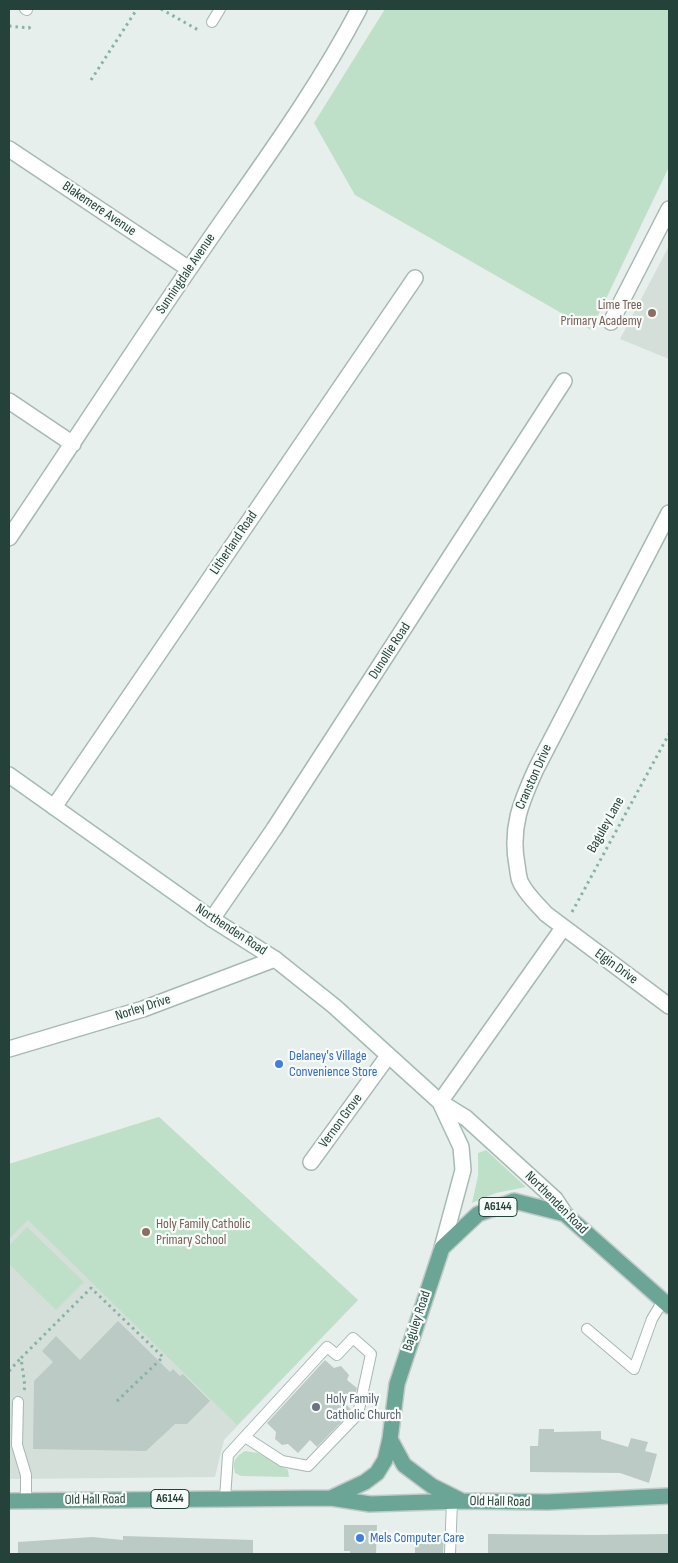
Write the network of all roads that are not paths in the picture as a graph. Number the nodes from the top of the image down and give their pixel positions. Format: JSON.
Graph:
{"nodes":[{"id":1,"x":220,"y":9,"type":"edge"},
{"id":2,"x":359,"y":9,"type":"edge"},
{"id":3,"x":212,"y":22,"type":"road end"},
{"id":4,"x":9,"y":149,"type":"edge"},
{"id":5,"x":669,"y":208,"type":"edge"},
{"id":6,"x":189,"y":269,"type":"junction"},
{"id":7,"x":415,"y":278,"type":"dead end"},
{"id":8,"x":611,"y":322,"type":"dead end"},
{"id":9,"x":564,"y":381,"type":"dead end"},
{"id":10,"x":9,"y":401,"type":"edge"},
{"id":11,"x":73,"y":444,"type":"junction"},
{"id":12,"x":669,"y":514,"type":"edge"},
{"id":13,"x":9,"y":538,"type":"edge"},
{"id":14,"x":9,"y":775,"type":"edge"},
{"id":15,"x":54,"y":807,"type":"junction"},
{"id":16,"x":212,"y":920,"type":"junction"},
{"id":17,"x":563,"y":928,"type":"junction"},
{"id":18,"x":275,"y":959,"type":"junction"},
{"id":19,"x":669,"y":1006,"type":"edge"},
{"id":20,"x":9,"y":1049,"type":"edge"},
{"id":21,"x":388,"y":1056,"type":"junction"},
{"id":22,"x":440,"y":1102,"type":"junction"},
{"id":23,"x":311,"y":1162,"type":"dead end"},
{"id":24,"x":565,"y":1214,"type":"junction"},
{"id":25,"x":442,"y":1248,"type":"junction"},
{"id":26,"x":666,"y":1304,"type":"edge"},
{"id":27,"x":587,"y":1329,"type":"dead end"},
{"id":28,"x":18,"y":1402,"type":"road end"},
{"id":29,"x":245,"y":1437,"type":"junction"},
{"id":30,"x":390,"y":1439,"type":"junction"},
{"id":31,"x":669,"y":1496,"type":"edge"},
{"id":32,"x":225,"y":1498,"type":"junction"},
{"id":33,"x":331,"y":1498,"type":"junction"},
{"id":34,"x":9,"y":1501,"type":"edge"},
{"id":35,"x":26,"y":1501,"type":"junction"},
{"id":36,"x":457,"y":1501,"type":"junction"},
{"id":37,"x":450,"y":1554,"type":"edge"}],
"edges":[{"from":1,"to":3,"type":"lane"},
{"from":2,"to":6,"type":"street","name":"Sunningdale Avenue"},
{"from":4,"to":6,"type":"street","name":"Blakemere Avenue"},
{"from":5,"to":8,"type":"street"},
{"from":6,"to":11,"type":"street","name":"Sunningdale Avenue"},
{"from":7,"to":15,"type":"street","name":"Litherland Road"},
{"from":9,"to":16,"type":"street","name":"Dunollie Road"},
{"from":10,"to":11,"type":"street"},
{"from":11,"to":13,"type":"street","name":"Sunningdale Avenue"},
{"from":12,"to":17,"type":"street","name":"Cranston Drive"},
{"from":14,"to":15,"type":"street","name":"Northenden Road"},
{"from":15,"to":16,"type":"street","name":"Northenden Road"},
{"from":16,"to":18,"type":"street","name":"Northenden Road"},
{"from":17,"to":19,"type":"street","name":"Elgin Drive"},
{"from":17,"to":22,"type":"street"},
{"from":18,"to":20,"type":"street","name":"Norley Drive"},
{"from":18,"to":21,"type":"street","name":"Northenden Road"},
{"from":21,"to":22,"type":"street","name":"Northenden Road"},
{"from":21,"to":23,"type":"street","name":"Vernon Grove"},
{"from":22,"to":24,"type":"street","name":"Northenden Road"},
{"from":22,"to":25,"type":"street","name":"Northenden Road"},
{"from":24,"to":25,"type":"main road","name":"Baguley Road","number":"A6144"},
{"from":24,"to":26,"type":"main road","name":"Northenden Road","number":"A6144"},
{"from":25,"to":30,"type":"main road","name":"Baguley Road","number":"A6144"},
{"from":26,"to":27,"type":"lane"},
{"from":28,"to":35,"type":"lane"},
{"from":29,"to":29,"type":"lane"},
{"from":29,"to":32,"type":"lane"},
{"from":30,"to":33,"type":"main road","name":"Old Hall Road","number":"A6144"},
{"from":30,"to":36,"type":"main road","number":"A6144"},
{"from":31,"to":36,"type":"main road","name":"Old Hall Road","number":"A6144"},
{"from":32,"to":33,"type":"main road","name":"Old Hall Road","number":"A6144"},
{"from":32,"to":35,"type":"main road","name":"Old Hall Road","number":"A6144"},
{"from":33,"to":36,"type":"main road","name":"Old Hall Road","number":"A6144"},
{"from":34,"to":35,"type":"main road","name":"Old Hall Road","number":"A6144"},
{"from":36,"to":37,"type":"lane"}]}
